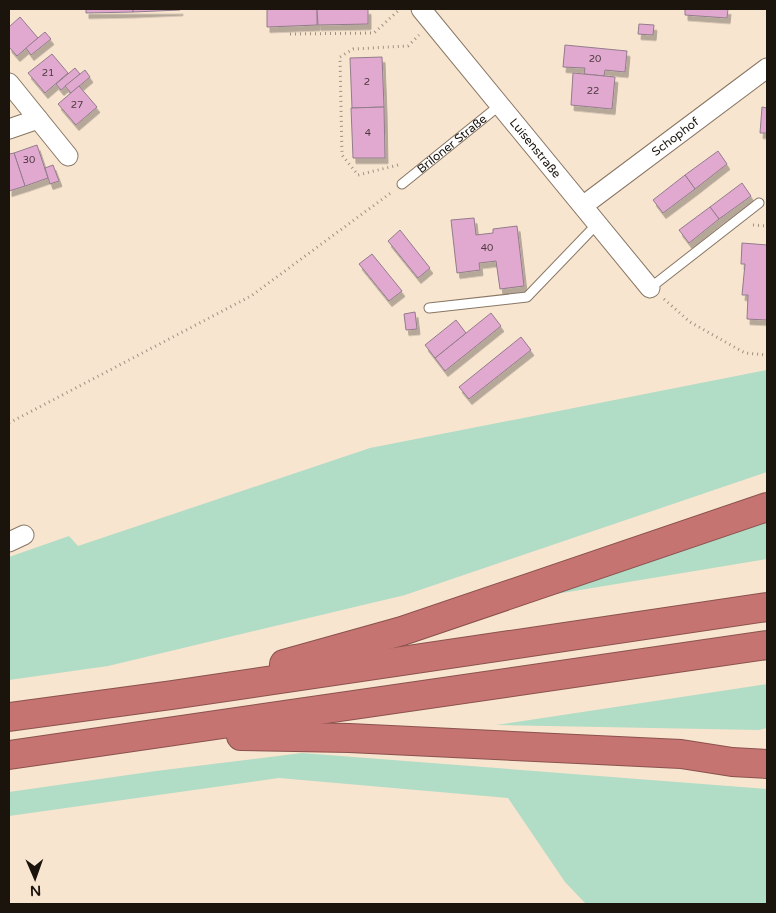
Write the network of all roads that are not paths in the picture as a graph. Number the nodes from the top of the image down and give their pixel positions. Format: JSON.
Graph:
{"nodes":[{"id":1,"x":427,"y":15,"type":"edge"},
{"id":2,"x":767,"y":68,"type":"edge"},
{"id":3,"x":9,"y":83,"type":"edge"},
{"id":4,"x":500,"y":105,"type":"junction"},
{"id":5,"x":38,"y":119,"type":"junction"},
{"id":6,"x":9,"y":129,"type":"edge"},
{"id":7,"x":68,"y":156,"type":"dead end"},
{"id":8,"x":402,"y":184,"type":"road end"},
{"id":9,"x":759,"y":203,"type":"dead end"},
{"id":10,"x":584,"y":205,"type":"junction"},
{"id":11,"x":598,"y":223,"type":"junction"},
{"id":12,"x":650,"y":288,"type":"joint"},
{"id":13,"x":429,"y":308,"type":"dead end"},
{"id":14,"x":767,"y":507,"type":"edge"},
{"id":15,"x":767,"y":607,"type":"edge"},
{"id":16,"x":767,"y":645,"type":"edge"},
{"id":17,"x":172,"y":695,"type":"junction"},
{"id":18,"x":9,"y":717,"type":"edge"},
{"id":19,"x":165,"y":734,"type":"junction"},
{"id":20,"x":767,"y":745,"type":"edge"},
{"id":21,"x":681,"y":754,"type":"junction"},
{"id":22,"x":9,"y":756,"type":"edge"},
{"id":23,"x":767,"y":764,"type":"edge"}],
"edges":[{"from":1,"to":4,"type":"street","name":"Luisenstraße"},
{"from":2,"to":10,"type":"street","name":"Schophof"},
{"from":3,"to":5,"type":"street"},
{"from":4,"to":8,"type":"lane","name":"Briloner Straße"},
{"from":4,"to":10,"type":"street","name":"Luisenstraße"},
{"from":5,"to":6,"type":"street"},
{"from":5,"to":7,"type":"street"},
{"from":9,"to":12,"type":"lane"},
{"from":10,"to":11,"type":"street","name":"Luisenstraße"},
{"from":11,"to":12,"type":"street","name":"Luisenstraße"},
{"from":11,"to":13,"type":"lane"},
{"from":14,"to":17,"type":"highway"},
{"from":15,"to":17,"type":"highway"},
{"from":16,"to":19,"type":"highway"},
{"from":17,"to":18,"type":"highway"},
{"from":19,"to":21,"type":"highway"},
{"from":19,"to":22,"type":"highway"},
{"from":20,"to":21,"type":"highway"},
{"from":21,"to":23,"type":"highway"}]}
